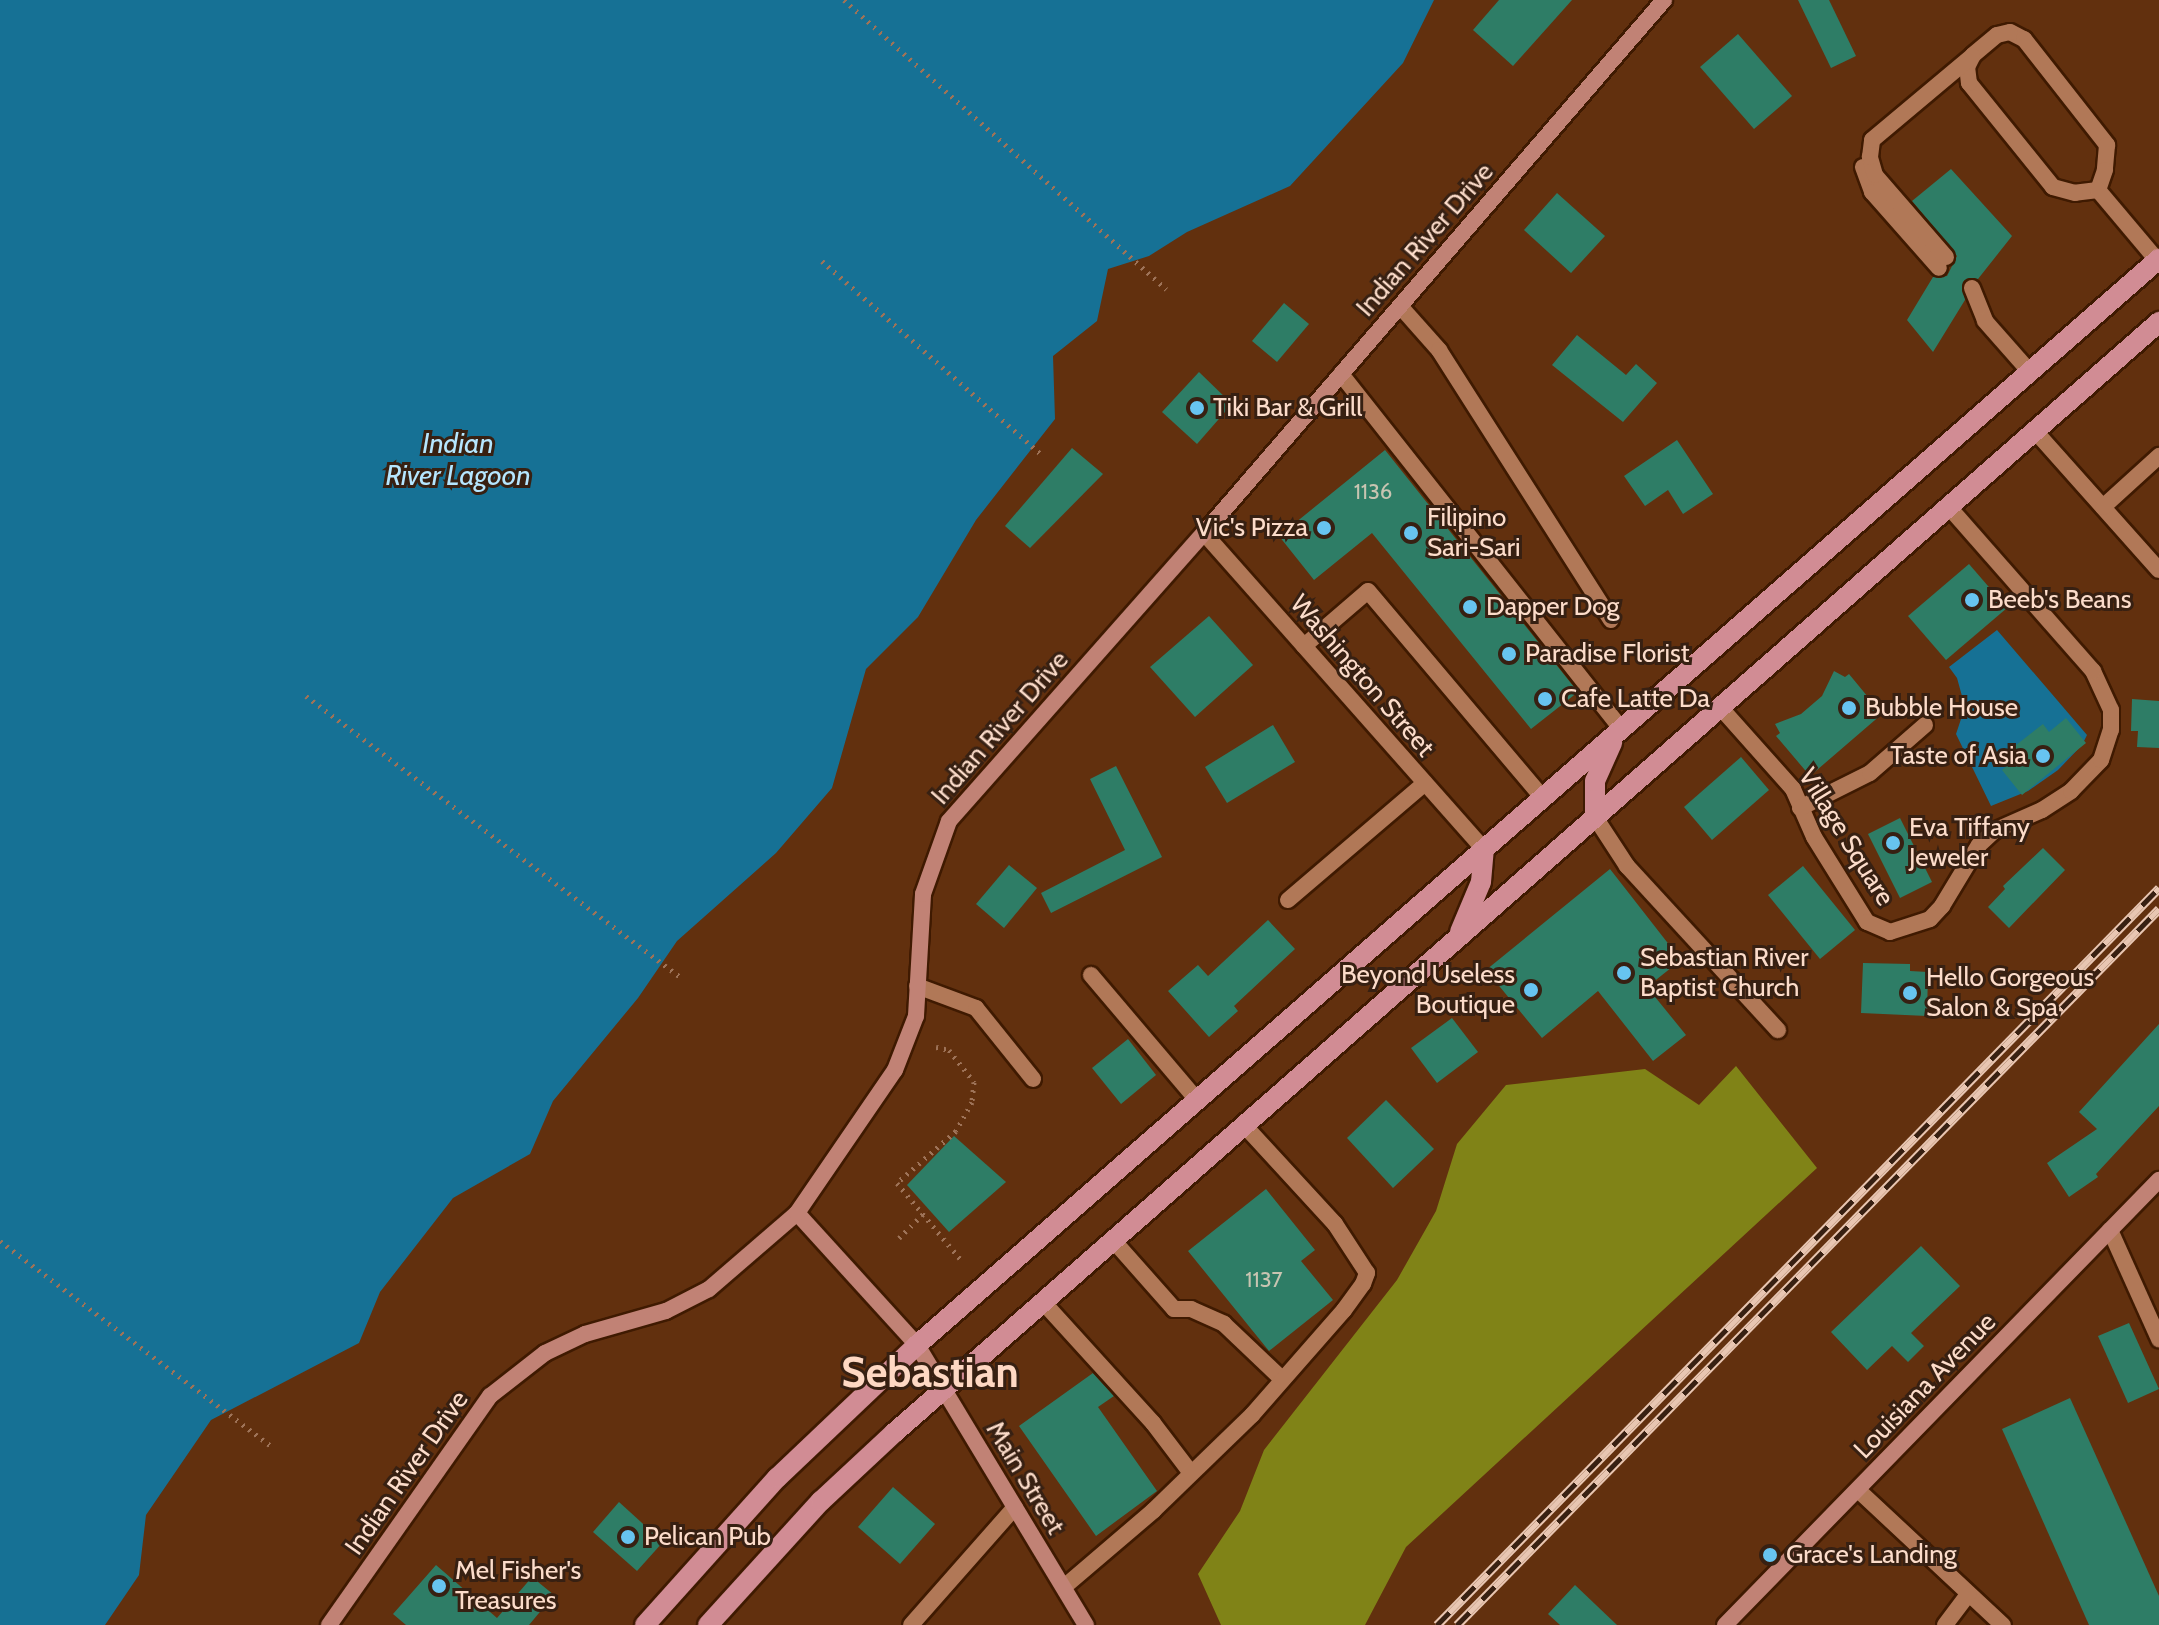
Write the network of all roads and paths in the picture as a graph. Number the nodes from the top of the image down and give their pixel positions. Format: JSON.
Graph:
{"nodes":[{"id":1,"x":844,"y":0,"type":"edge"},
{"id":2,"x":1664,"y":0,"type":"edge"},
{"id":3,"x":1973,"y":55,"type":"junction"},
{"id":4,"x":2098,"y":190,"type":"junction"},
{"id":5,"x":2158,"y":260,"type":"edge"},
{"id":6,"x":822,"y":261,"type":"dead end"},
{"id":7,"x":1942,"y":262,"type":"dead end"},
{"id":8,"x":1166,"y":289,"type":"dead end"},
{"id":9,"x":1969,"y":293,"type":"dead end"},
{"id":10,"x":1400,"y":306,"type":"junction"},
{"id":11,"x":2159,"y":322,"type":"edge"},
{"id":12,"x":2030,"y":372,"type":"junction"},
{"id":13,"x":1341,"y":374,"type":"junction"},
{"id":14,"x":2035,"y":431,"type":"junction"},
{"id":15,"x":1042,"y":455,"type":"dead end"},
{"id":16,"x":2159,"y":456,"type":"edge"},
{"id":17,"x":1949,"y":507,"type":"junction"},
{"id":18,"x":2103,"y":507,"type":"junction"},
{"id":19,"x":1204,"y":533,"type":"junction"},
{"id":20,"x":2159,"y":570,"type":"edge"},
{"id":21,"x":1611,"y":620,"type":"dead end"},
{"id":22,"x":1304,"y":646,"type":"junction"},
{"id":23,"x":306,"y":696,"type":"dead end"},
{"id":24,"x":1720,"y":707,"type":"junction"},
{"id":25,"x":1925,"y":725,"type":"dead end"},
{"id":26,"x":1618,"y":733,"type":"junction"},
{"id":27,"x":1425,"y":783,"type":"junction"},
{"id":28,"x":1543,"y":798,"type":"junction"},
{"id":29,"x":1800,"y":808,"type":"junction"},
{"id":30,"x":1595,"y":817,"type":"junction"},
{"id":31,"x":1484,"y":850,"type":"junction"},
{"id":32,"x":1288,"y":900,"type":"dead end"},
{"id":33,"x":1456,"y":939,"type":"junction"},
{"id":34,"x":1091,"y":975,"type":"dead end"},
{"id":35,"x":680,"y":977,"type":"dead end"},
{"id":36,"x":917,"y":986,"type":"junction"},
{"id":37,"x":1778,"y":1030,"type":"dead end"},
{"id":38,"x":936,"y":1047,"type":"dead end"},
{"id":39,"x":1033,"y":1079,"type":"dead end"},
{"id":40,"x":1197,"y":1100,"type":"junction"},
{"id":41,"x":1244,"y":1125,"type":"junction"},
{"id":42,"x":2159,"y":1180,"type":"edge"},
{"id":43,"x":797,"y":1213,"type":"junction"},
{"id":44,"x":923,"y":1214,"type":"junction"},
{"id":45,"x":2110,"y":1230,"type":"junction"},
{"id":46,"x":899,"y":1238,"type":"dead end"},
{"id":47,"x":1113,"y":1240,"type":"junction"},
{"id":48,"x":0,"y":1241,"type":"edge"},
{"id":49,"x":962,"y":1261,"type":"dead end"},
{"id":50,"x":1043,"y":1302,"type":"junction"},
{"id":51,"x":2159,"y":1339,"type":"edge"},
{"id":52,"x":917,"y":1345,"type":"junction"},
{"id":53,"x":1282,"y":1379,"type":"junction"},
{"id":54,"x":943,"y":1389,"type":"junction"},
{"id":55,"x":272,"y":1447,"type":"dead end"},
{"id":56,"x":1191,"y":1473,"type":"junction"},
{"id":57,"x":1858,"y":1490,"type":"junction"},
{"id":58,"x":1015,"y":1507,"type":"junction"},
{"id":59,"x":1064,"y":1587,"type":"junction"},
{"id":60,"x":1968,"y":1594,"type":"junction"},
{"id":61,"x":335,"y":1623,"type":"edge"},
{"id":62,"x":645,"y":1625,"type":"edge"},
{"id":63,"x":708,"y":1625,"type":"edge"},
{"id":64,"x":911,"y":1625,"type":"edge"},
{"id":65,"x":1086,"y":1625,"type":"edge"},
{"id":66,"x":1725,"y":1625,"type":"edge"},
{"id":67,"x":1945,"y":1625,"type":"edge"},
{"id":68,"x":2003,"y":1625,"type":"edge"}],
"edges":[{"from":1,"to":8,"type":"path"},
{"from":2,"to":10,"type":"street","name":"Indian River Drive"},
{"from":3,"to":4,"type":"street"},
{"from":3,"to":4,"type":"street"},
{"from":3,"to":7,"type":"street"},
{"from":4,"to":5,"type":"street"},
{"from":5,"to":12,"type":"main road"},
{"from":6,"to":15,"type":"path"},
{"from":9,"to":12,"type":"street"},
{"from":10,"to":13,"type":"street","name":"Indian River Drive"},
{"from":10,"to":21,"type":"street"},
{"from":11,"to":14,"type":"main road"},
{"from":12,"to":26,"type":"main road"},
{"from":13,"to":19,"type":"street","name":"Indian River Drive"},
{"from":13,"to":26,"type":"street"},
{"from":14,"to":17,"type":"main road"},
{"from":14,"to":18,"type":"street"},
{"from":16,"to":18,"type":"street"},
{"from":17,"to":24,"type":"main road"},
{"from":17,"to":29,"type":"street","name":"Village Square"},
{"from":18,"to":20,"type":"street"},
{"from":19,"to":22,"type":"street","name":"Washington Street"},
{"from":19,"to":36,"type":"street","name":"Indian River Drive"},
{"from":22,"to":27,"type":"street","name":"Washington Street"},
{"from":22,"to":28,"type":"street"},
{"from":23,"to":35,"type":"path"},
{"from":24,"to":29,"type":"street","name":"Village Square"},
{"from":24,"to":30,"type":"main road"},
{"from":25,"to":29,"type":"street"},
{"from":26,"to":28,"type":"main road"},
{"from":26,"to":30,"type":"main road"},
{"from":27,"to":31,"type":"street","name":"Washington Street"},
{"from":27,"to":32,"type":"street"},
{"from":28,"to":31,"type":"main road"},
{"from":30,"to":33,"type":"main road"},
{"from":30,"to":37,"type":"street"},
{"from":31,"to":33,"type":"main road"},
{"from":31,"to":40,"type":"main road"},
{"from":33,"to":41,"type":"main road"},
{"from":34,"to":40,"type":"street"},
{"from":36,"to":39,"type":"street"},
{"from":36,"to":43,"type":"street","name":"Indian River Drive"},
{"from":38,"to":44,"type":"path"},
{"from":40,"to":52,"type":"main road"},
{"from":41,"to":47,"type":"main road"},
{"from":41,"to":53,"type":"street"},
{"from":42,"to":45,"type":"street","name":"Louisiana Avenue"},
{"from":43,"to":52,"type":"street","name":"Main Street"},
{"from":43,"to":61,"type":"street","name":"Indian River Drive"},
{"from":44,"to":46,"type":"path"},
{"from":44,"to":49,"type":"path"},
{"from":45,"to":51,"type":"street"},
{"from":45,"to":57,"type":"street","name":"Louisiana Avenue"},
{"from":47,"to":50,"type":"main road"},
{"from":47,"to":53,"type":"street"},
{"from":48,"to":55,"type":"path"},
{"from":50,"to":54,"type":"main road"},
{"from":50,"to":56,"type":"street"},
{"from":52,"to":54,"type":"street","name":"Main Street"},
{"from":52,"to":62,"type":"main road"},
{"from":53,"to":56,"type":"street"},
{"from":54,"to":58,"type":"street","name":"Main Street"},
{"from":54,"to":63,"type":"main road"},
{"from":56,"to":59,"type":"street"},
{"from":57,"to":60,"type":"street"},
{"from":57,"to":66,"type":"street","name":"Louisiana Avenue"},
{"from":58,"to":59,"type":"street","name":"Main Street"},
{"from":58,"to":64,"type":"street"},
{"from":59,"to":65,"type":"street","name":"Main Street"},
{"from":60,"to":67,"type":"street"},
{"from":60,"to":68,"type":"street"}]}
